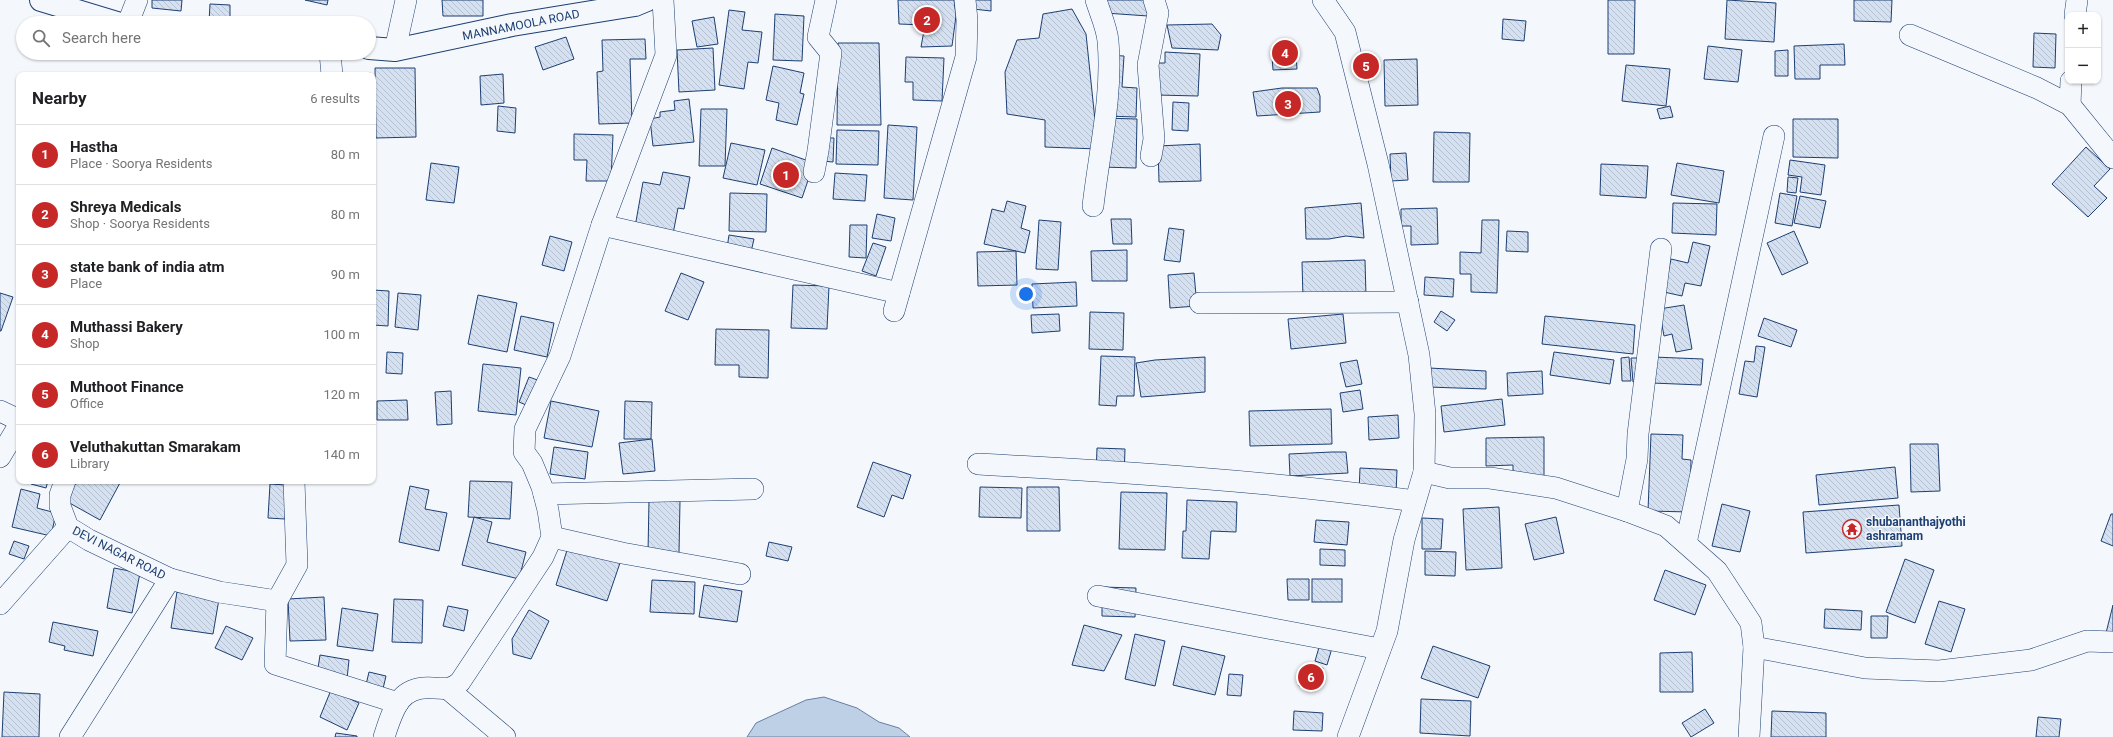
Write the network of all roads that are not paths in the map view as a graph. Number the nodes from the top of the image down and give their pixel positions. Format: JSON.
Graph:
{"nodes":[{"id":1,"x":41,"y":0,"type":"edge"},
{"id":2,"x":137,"y":0,"type":"edge"},
{"id":3,"x":406,"y":0,"type":"edge"},
{"id":4,"x":663,"y":0,"type":"edge"},
{"id":5,"x":826,"y":0,"type":"edge"},
{"id":6,"x":965,"y":0,"type":"edge"},
{"id":7,"x":1096,"y":0,"type":"edge"},
{"id":8,"x":1154,"y":0,"type":"edge"},
{"id":9,"x":1323,"y":0,"type":"edge"},
{"id":10,"x":2076,"y":0,"type":"edge"},
{"id":11,"x":638,"y":2,"type":"edge"},
{"id":12,"x":2075,"y":12,"type":"edge"},
{"id":13,"x":94,"y":16,"type":"edge"},
{"id":14,"x":131,"y":16,"type":"edge"},
{"id":15,"x":1910,"y":35,"type":"dead end"},
{"id":16,"x":376,"y":49,"type":"edge"},
{"id":17,"x":395,"y":50,"type":"junction"},
{"id":18,"x":331,"y":60,"type":"edge"},
{"id":19,"x":332,"y":72,"type":"edge"},
{"id":20,"x":2070,"y":84,"type":"edge"},
{"id":21,"x":2070,"y":105,"type":"junction"},
{"id":22,"x":1774,"y":136,"type":"dead end"},
{"id":23,"x":1151,"y":156,"type":"dead end"},
{"id":24,"x":2113,"y":158,"type":"edge"},
{"id":25,"x":814,"y":172,"type":"dead end"},
{"id":26,"x":1093,"y":206,"type":"dead end"},
{"id":27,"x":602,"y":225,"type":"junction"},
{"id":28,"x":1661,"y":249,"type":"dead end"},
{"id":29,"x":1408,"y":302,"type":"junction"},
{"id":30,"x":1200,"y":303,"type":"dead end"},
{"id":31,"x":0,"y":411,"type":"edge"},
{"id":32,"x":16,"y":419,"type":"edge"},
{"id":33,"x":16,"y":430,"type":"edge"},
{"id":34,"x":0,"y":457,"type":"edge"},
{"id":35,"x":978,"y":464,"type":"dead end"},
{"id":36,"x":1424,"y":472,"type":"junction"},
{"id":37,"x":64,"y":484,"type":"edge"},
{"id":38,"x":294,"y":484,"type":"edge"},
{"id":39,"x":753,"y":489,"type":"dead end"},
{"id":40,"x":544,"y":494,"type":"junction"},
{"id":41,"x":1414,"y":501,"type":"junction"},
{"id":42,"x":1627,"y":511,"type":"junction"},
{"id":43,"x":68,"y":526,"type":"junction"},
{"id":44,"x":552,"y":537,"type":"junction"},
{"id":45,"x":1686,"y":543,"type":"junction"},
{"id":46,"x":740,"y":574,"type":"dead end"},
{"id":47,"x":170,"y":579,"type":"junction"},
{"id":48,"x":1098,"y":596,"type":"dead end"},
{"id":49,"x":277,"y":601,"type":"junction"},
{"id":50,"x":0,"y":604,"type":"edge"},
{"id":51,"x":2113,"y":642,"type":"edge"},
{"id":52,"x":1754,"y":647,"type":"junction"},
{"id":53,"x":1380,"y":649,"type":"junction"},
{"id":54,"x":448,"y":689,"type":"junction"},
{"id":55,"x":398,"y":702,"type":"junction"},
{"id":56,"x":70,"y":737,"type":"edge"},
{"id":57,"x":384,"y":737,"type":"edge"},
{"id":58,"x":505,"y":737,"type":"edge"},
{"id":59,"x":1348,"y":737,"type":"edge"},
{"id":60,"x":1749,"y":737,"type":"edge"}],
"edges":[{"from":1,"to":13,"type":"main road"},
{"from":2,"to":14,"type":"street"},
{"from":3,"to":17,"type":"street"},
{"from":4,"to":27,"type":"street"},
{"from":5,"to":25,"type":"street"},
{"from":6,"to":27,"type":"street"},
{"from":7,"to":26,"type":"street"},
{"from":8,"to":23,"type":"street"},
{"from":9,"to":29,"type":"street"},
{"from":10,"to":12,"type":"street"},
{"from":11,"to":17,"type":"main road","name":"MANNAMOOLA ROAD"},
{"from":15,"to":21,"type":"street"},
{"from":16,"to":17,"type":"main road","name":"MANNAMOOLA ROAD"},
{"from":18,"to":19,"type":"street"},
{"from":20,"to":21,"type":"street"},
{"from":21,"to":24,"type":"street"},
{"from":22,"to":45,"type":"street"},
{"from":27,"to":40,"type":"street"},
{"from":28,"to":42,"type":"street"},
{"from":29,"to":30,"type":"street"},
{"from":29,"to":36,"type":"street"},
{"from":31,"to":32,"type":"street"},
{"from":33,"to":34,"type":"street"},
{"from":35,"to":41,"type":"street"},
{"from":36,"to":41,"type":"street"},
{"from":36,"to":42,"type":"street"},
{"from":37,"to":43,"type":"street","name":"DEVI NAGAR ROAD"},
{"from":38,"to":49,"type":"street"},
{"from":39,"to":40,"type":"street"},
{"from":40,"to":44,"type":"street"},
{"from":41,"to":53,"type":"street"},
{"from":42,"to":45,"type":"street"},
{"from":43,"to":47,"type":"street","name":"DEVI NAGAR ROAD"},
{"from":43,"to":50,"type":"street"},
{"from":44,"to":46,"type":"street"},
{"from":44,"to":54,"type":"street"},
{"from":45,"to":52,"type":"street"},
{"from":47,"to":49,"type":"street","name":"DEVI NAGAR ROAD"},
{"from":47,"to":56,"type":"street"},
{"from":48,"to":53,"type":"street"},
{"from":49,"to":55,"type":"street"},
{"from":51,"to":52,"type":"street"},
{"from":52,"to":60,"type":"street"},
{"from":53,"to":59,"type":"street"},
{"from":54,"to":55,"type":"street"},
{"from":54,"to":58,"type":"street"},
{"from":55,"to":57,"type":"street"}]}
